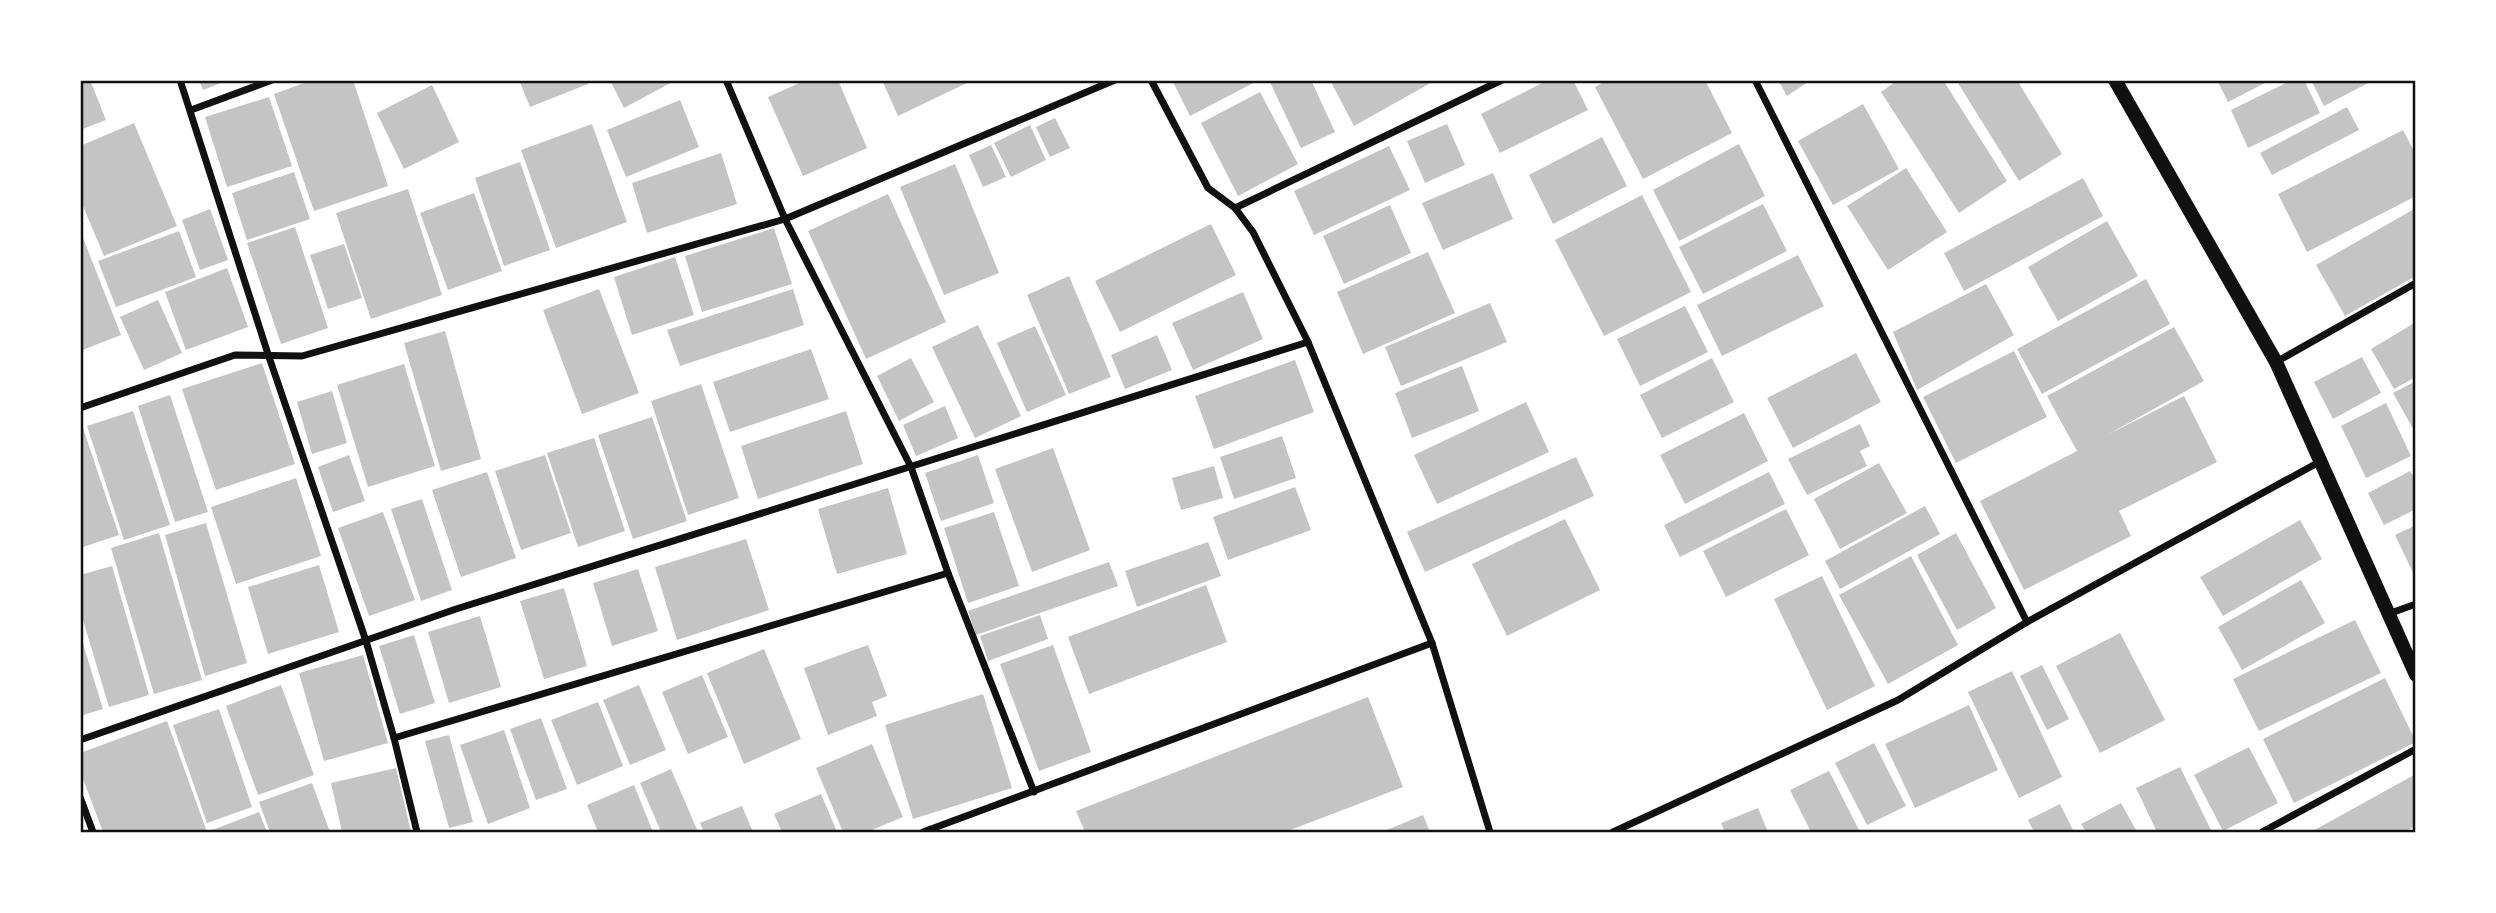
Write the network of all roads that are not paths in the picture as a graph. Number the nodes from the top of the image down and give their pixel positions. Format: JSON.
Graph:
{"nodes":[{"id":1,"x":180,"y":80,"type":"edge"},
{"id":2,"x":272,"y":80,"type":"edge"},
{"id":3,"x":726,"y":80,"type":"edge"},
{"id":4,"x":1115,"y":80,"type":"edge"},
{"id":5,"x":1151,"y":80,"type":"edge"},
{"id":6,"x":1502,"y":80,"type":"edge"},
{"id":7,"x":1755,"y":80,"type":"edge"},
{"id":8,"x":2115,"y":80,"type":"edge"},
{"id":9,"x":191,"y":110,"type":"junction"},
{"id":10,"x":1235,"y":208,"type":"junction"},
{"id":11,"x":785,"y":219,"type":"junction"},
{"id":12,"x":2416,"y":283,"type":"edge"},
{"id":13,"x":1308,"y":342,"type":"junction"},
{"id":14,"x":268,"y":354,"type":"junction"},
{"id":15,"x":2276,"y":362,"type":"junction"},
{"id":16,"x":80,"y":408,"type":"edge"},
{"id":17,"x":2320,"y":461,"type":"junction"},
{"id":18,"x":911,"y":467,"type":"junction"},
{"id":19,"x":948,"y":573,"type":"junction"},
{"id":20,"x":2416,"y":604,"type":"edge"},
{"id":21,"x":2388,"y":614,"type":"junction"},
{"id":22,"x":2027,"y":622,"type":"junction"},
{"id":23,"x":366,"y":641,"type":"junction"},
{"id":24,"x":1432,"y":643,"type":"junction"},
{"id":25,"x":2416,"y":675,"type":"edge"},
{"id":26,"x":394,"y":738,"type":"junction"},
{"id":27,"x":80,"y":740,"type":"edge"},
{"id":28,"x":2416,"y":749,"type":"edge"},
{"id":29,"x":1034,"y":792,"type":"junction"},
{"id":30,"x":80,"y":797,"type":"edge"},
{"id":31,"x":93,"y":832,"type":"edge"},
{"id":32,"x":417,"y":832,"type":"edge"},
{"id":33,"x":923,"y":832,"type":"edge"},
{"id":34,"x":1490,"y":832,"type":"edge"},
{"id":35,"x":1613,"y":832,"type":"edge"},
{"id":36,"x":2262,"y":832,"type":"edge"}],
"edges":[{"from":1,"to":9,"type":"street"},
{"from":2,"to":9,"type":"street"},
{"from":3,"to":11,"type":"street"},
{"from":4,"to":11,"type":"street"},
{"from":5,"to":10,"type":"street"},
{"from":6,"to":10,"type":"street"},
{"from":7,"to":22,"type":"street"},
{"from":8,"to":15,"type":"main road"},
{"from":9,"to":14,"type":"street"},
{"from":10,"to":13,"type":"street"},
{"from":11,"to":14,"type":"street"},
{"from":11,"to":18,"type":"street"},
{"from":12,"to":15,"type":"street"},
{"from":13,"to":18,"type":"street"},
{"from":13,"to":24,"type":"street"},
{"from":14,"to":16,"type":"street"},
{"from":14,"to":23,"type":"street"},
{"from":15,"to":17,"type":"main road"},
{"from":17,"to":21,"type":"main road"},
{"from":17,"to":22,"type":"street"},
{"from":18,"to":19,"type":"street"},
{"from":18,"to":23,"type":"street"},
{"from":19,"to":26,"type":"street"},
{"from":19,"to":29,"type":"street"},
{"from":20,"to":21,"type":"street"},
{"from":21,"to":25,"type":"main road"},
{"from":22,"to":35,"type":"street"},
{"from":23,"to":26,"type":"street"},
{"from":23,"to":27,"type":"street"},
{"from":24,"to":29,"type":"street"},
{"from":24,"to":34,"type":"street"},
{"from":26,"to":32,"type":"street"},
{"from":28,"to":36,"type":"street"},
{"from":29,"to":33,"type":"street"},
{"from":30,"to":31,"type":"street"}]}
